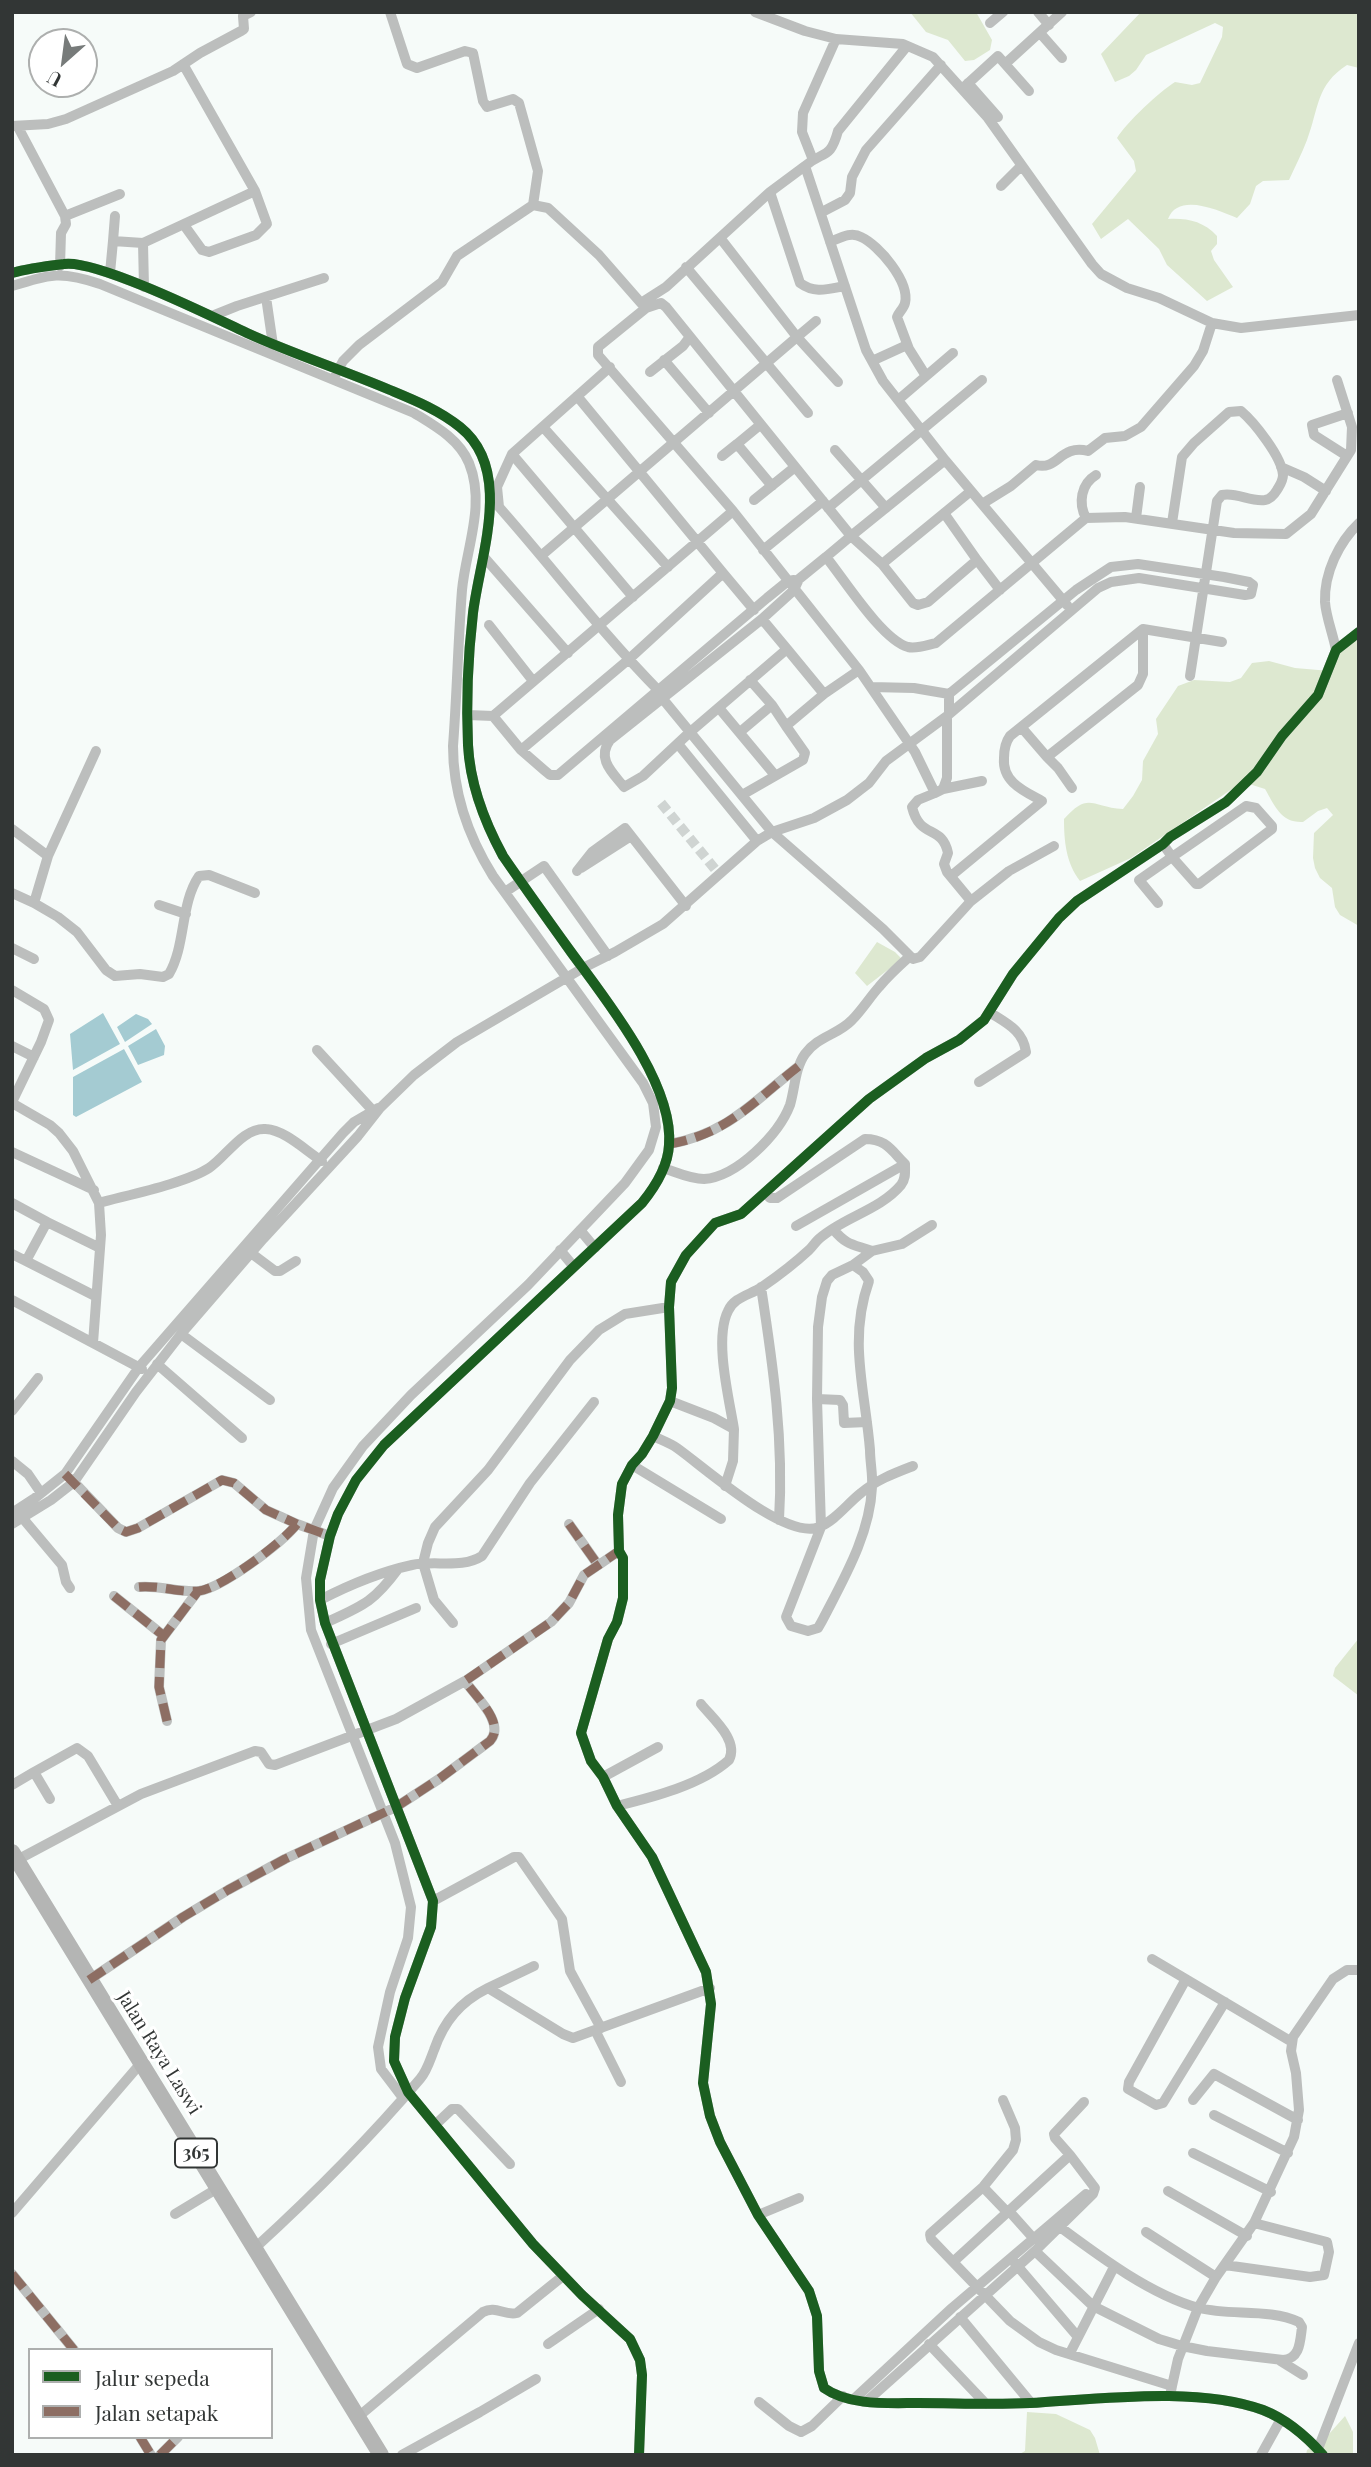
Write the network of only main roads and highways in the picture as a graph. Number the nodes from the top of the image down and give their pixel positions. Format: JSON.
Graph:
{"nodes":[{"id":1,"x":15,"y":1856,"type":"edge"},
{"id":2,"x":374,"y":2452,"type":"edge"}],
"edges":[{"from":1,"to":2,"type":"main road","name":"Jalan Raya Laswi","number":"365"}]}
